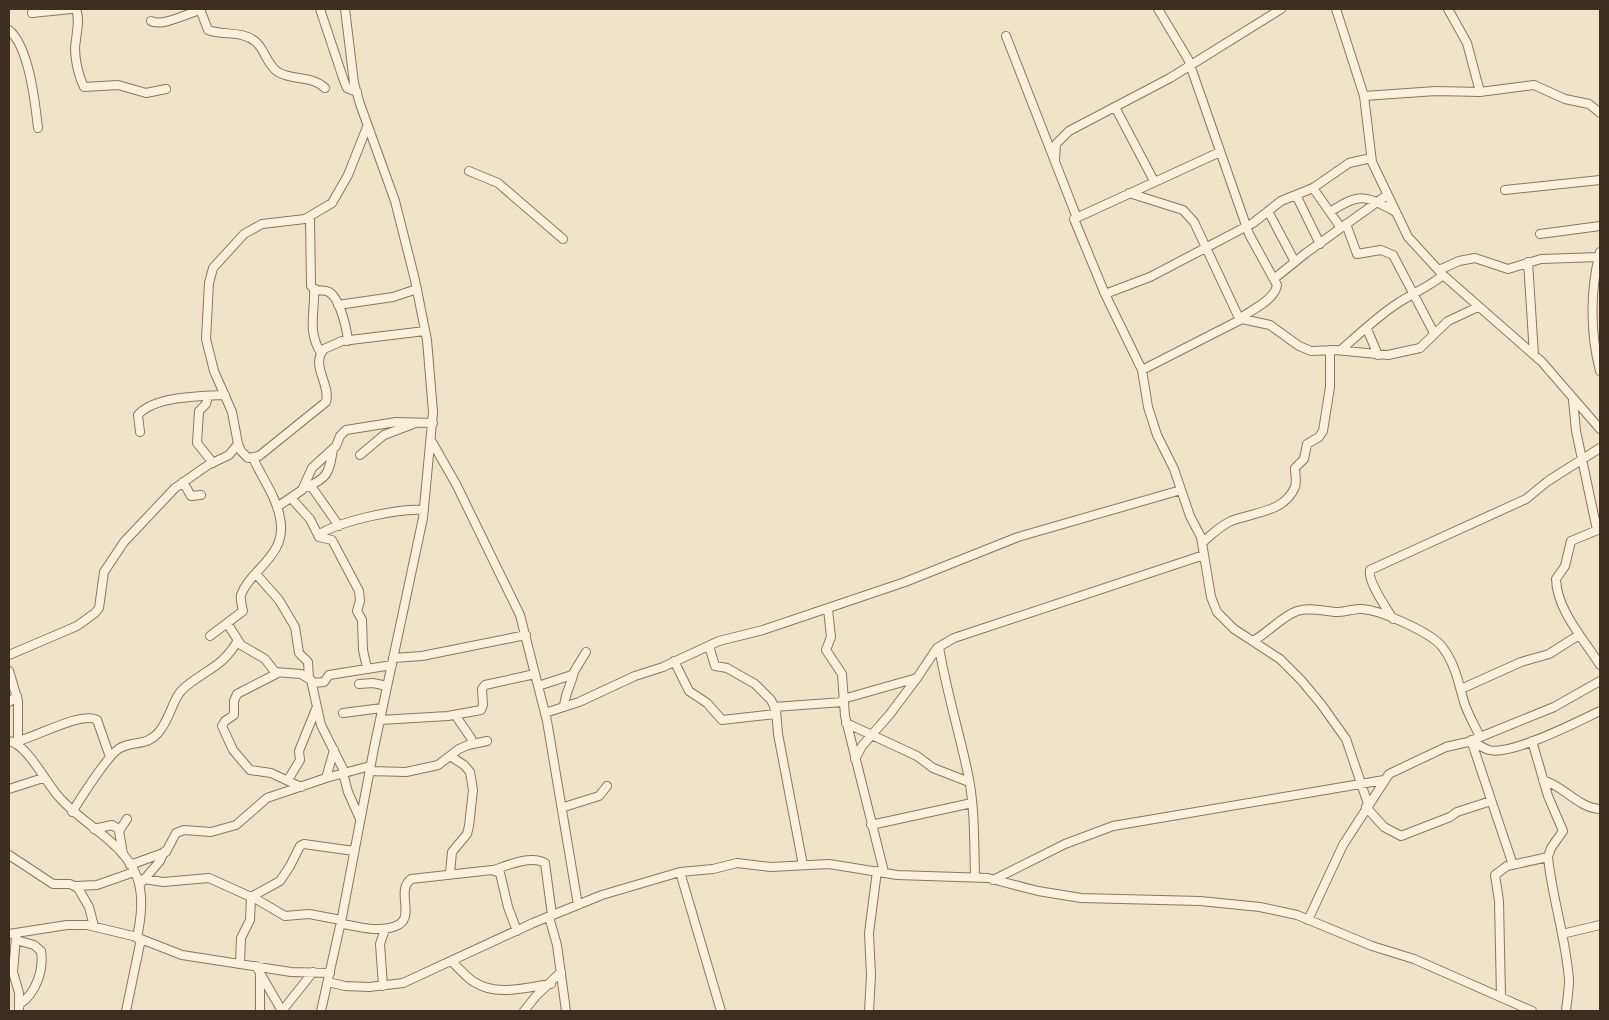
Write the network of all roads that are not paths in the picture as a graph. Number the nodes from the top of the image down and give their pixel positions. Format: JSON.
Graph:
{"nodes":[{"id":1,"x":71,"y":9,"type":"edge"},
{"id":2,"x":76,"y":9,"type":"edge"},
{"id":3,"x":200,"y":9,"type":"edge"},
{"id":4,"x":320,"y":9,"type":"edge"},
{"id":5,"x":345,"y":9,"type":"edge"},
{"id":6,"x":1158,"y":9,"type":"edge"},
{"id":7,"x":1281,"y":9,"type":"edge"},
{"id":8,"x":1336,"y":9,"type":"edge"},
{"id":9,"x":1448,"y":9,"type":"edge"},
{"id":10,"x":32,"y":13,"type":"dead end"},
{"id":11,"x":150,"y":22,"type":"dead end"},
{"id":12,"x":9,"y":30,"type":"edge"},
{"id":13,"x":1006,"y":36,"type":"dead end"},
{"id":14,"x":1190,"y":64,"type":"junction"},
{"id":15,"x":325,"y":88,"type":"dead end"},
{"id":16,"x":166,"y":89,"type":"dead end"},
{"id":17,"x":357,"y":92,"type":"junction"},
{"id":18,"x":1480,"y":92,"type":"junction"},
{"id":19,"x":1364,"y":96,"type":"junction"},
{"id":20,"x":1115,"y":107,"type":"junction"},
{"id":21,"x":1600,"y":112,"type":"edge"},
{"id":22,"x":367,"y":127,"type":"junction"},
{"id":23,"x":38,"y":128,"type":"dead end"},
{"id":24,"x":1220,"y":152,"type":"junction"},
{"id":25,"x":1371,"y":158,"type":"junction"},
{"id":26,"x":1055,"y":160,"type":"junction"},
{"id":27,"x":469,"y":170,"type":"dead end"},
{"id":28,"x":1600,"y":180,"type":"edge"},
{"id":29,"x":1154,"y":181,"type":"junction"},
{"id":30,"x":1313,"y":188,"type":"junction"},
{"id":31,"x":1506,"y":190,"type":"dead end"},
{"id":32,"x":1130,"y":193,"type":"junction"},
{"id":33,"x":1296,"y":195,"type":"junction"},
{"id":34,"x":1387,"y":195,"type":"junction"},
{"id":35,"x":1377,"y":201,"type":"junction"},
{"id":36,"x":1268,"y":211,"type":"junction"},
{"id":37,"x":1394,"y":211,"type":"junction"},
{"id":38,"x":1330,"y":212,"type":"junction"},
{"id":39,"x":310,"y":217,"type":"junction"},
{"id":40,"x":1076,"y":218,"type":"junction"},
{"id":41,"x":1246,"y":226,"type":"junction"},
{"id":42,"x":1343,"y":226,"type":"junction"},
{"id":43,"x":1600,"y":226,"type":"edge"},
{"id":44,"x":1540,"y":234,"type":"dead end"},
{"id":45,"x":1315,"y":235,"type":"junction"},
{"id":46,"x":1331,"y":236,"type":"junction"},
{"id":47,"x":563,"y":239,"type":"dead end"},
{"id":48,"x":1320,"y":244,"type":"junction"},
{"id":49,"x":1206,"y":247,"type":"junction"},
{"id":50,"x":1600,"y":254,"type":"edge"},
{"id":51,"x":1295,"y":262,"type":"junction"},
{"id":52,"x":1528,"y":262,"type":"junction"},
{"id":53,"x":1441,"y":273,"type":"junction"},
{"id":54,"x":1275,"y":278,"type":"junction"},
{"id":55,"x":417,"y":289,"type":"junction"},
{"id":56,"x":314,"y":290,"type":"junction"},
{"id":57,"x":1105,"y":294,"type":"junction"},
{"id":58,"x":1415,"y":294,"type":"junction"},
{"id":59,"x":1468,"y":297,"type":"junction"},
{"id":60,"x":338,"y":305,"type":"junction"},
{"id":61,"x":1478,"y":307,"type":"junction"},
{"id":62,"x":1463,"y":313,"type":"junction"},
{"id":63,"x":1237,"y":320,"type":"junction"},
{"id":64,"x":1367,"y":329,"type":"junction"},
{"id":65,"x":426,"y":331,"type":"junction"},
{"id":66,"x":1434,"y":333,"type":"junction"},
{"id":67,"x":348,"y":341,"type":"junction"},
{"id":68,"x":1330,"y":350,"type":"junction"},
{"id":69,"x":1341,"y":350,"type":"junction"},
{"id":70,"x":321,"y":353,"type":"junction"},
{"id":71,"x":1378,"y":355,"type":"junction"},
{"id":72,"x":1534,"y":355,"type":"junction"},
{"id":73,"x":1142,"y":370,"type":"junction"},
{"id":74,"x":1600,"y":371,"type":"edge"},
{"id":75,"x":225,"y":395,"type":"junction"},
{"id":76,"x":208,"y":396,"type":"junction"},
{"id":77,"x":1573,"y":400,"type":"junction"},
{"id":78,"x":417,"y":422,"type":"junction"},
{"id":79,"x":433,"y":423,"type":"junction"},
{"id":80,"x":1600,"y":429,"type":"edge"},
{"id":81,"x":140,"y":432,"type":"dead end"},
{"id":82,"x":432,"y":442,"type":"junction"},
{"id":83,"x":238,"y":444,"type":"junction"},
{"id":84,"x":1600,"y":448,"type":"edge"},
{"id":85,"x":333,"y":449,"type":"junction"},
{"id":86,"x":360,"y":456,"type":"dead end"},
{"id":87,"x":253,"y":458,"type":"junction"},
{"id":88,"x":1581,"y":460,"type":"junction"},
{"id":89,"x":213,"y":463,"type":"junction"},
{"id":90,"x":183,"y":482,"type":"junction"},
{"id":91,"x":307,"y":487,"type":"junction"},
{"id":92,"x":1181,"y":490,"type":"junction"},
{"id":93,"x":201,"y":495,"type":"dead end"},
{"id":94,"x":272,"y":496,"type":"junction"},
{"id":95,"x":294,"y":496,"type":"junction"},
{"id":96,"x":277,"y":507,"type":"junction"},
{"id":97,"x":424,"y":510,"type":"junction"},
{"id":98,"x":339,"y":526,"type":"junction"},
{"id":99,"x":1599,"y":530,"type":"edge"},
{"id":100,"x":318,"y":535,"type":"junction"},
{"id":101,"x":1203,"y":542,"type":"junction"},
{"id":102,"x":1204,"y":555,"type":"junction"},
{"id":103,"x":256,"y":574,"type":"junction"},
{"id":104,"x":828,"y":609,"type":"junction"},
{"id":105,"x":1393,"y":620,"type":"junction"},
{"id":106,"x":226,"y":623,"type":"junction"},
{"id":107,"x":526,"y":635,"type":"junction"},
{"id":108,"x":1579,"y":635,"type":"junction"},
{"id":109,"x":210,"y":636,"type":"dead end"},
{"id":110,"x":238,"y":640,"type":"junction"},
{"id":111,"x":1253,"y":641,"type":"junction"},
{"id":112,"x":709,"y":646,"type":"junction"},
{"id":113,"x":939,"y":647,"type":"junction"},
{"id":114,"x":586,"y":652,"type":"dead end"},
{"id":115,"x":9,"y":655,"type":"edge"},
{"id":116,"x":674,"y":661,"type":"junction"},
{"id":117,"x":393,"y":662,"type":"junction"},
{"id":118,"x":1600,"y":665,"type":"edge"},
{"id":119,"x":367,"y":668,"type":"junction"},
{"id":120,"x":9,"y":671,"type":"edge"},
{"id":121,"x":574,"y":672,"type":"junction"},
{"id":122,"x":278,"y":673,"type":"junction"},
{"id":123,"x":535,"y":674,"type":"junction"},
{"id":124,"x":917,"y":678,"type":"junction"},
{"id":125,"x":310,"y":681,"type":"junction"},
{"id":126,"x":1600,"y":681,"type":"edge"},
{"id":127,"x":359,"y":684,"type":"dead end"},
{"id":128,"x":387,"y":686,"type":"junction"},
{"id":129,"x":538,"y":686,"type":"junction"},
{"id":130,"x":1461,"y":689,"type":"junction"},
{"id":131,"x":17,"y":696,"type":"junction"},
{"id":132,"x":843,"y":701,"type":"junction"},
{"id":133,"x":9,"y":702,"type":"edge"},
{"id":134,"x":564,"y":707,"type":"junction"},
{"id":135,"x":382,"y":708,"type":"junction"},
{"id":136,"x":316,"y":709,"type":"junction"},
{"id":137,"x":775,"y":711,"type":"junction"},
{"id":138,"x":1600,"y":711,"type":"edge"},
{"id":139,"x":343,"y":713,"type":"dead end"},
{"id":140,"x":545,"y":713,"type":"junction"},
{"id":141,"x":455,"y":715,"type":"junction"},
{"id":142,"x":380,"y":720,"type":"junction"},
{"id":143,"x":846,"y":723,"type":"junction"},
{"id":144,"x":872,"y":734,"type":"junction"},
{"id":145,"x":1474,"y":739,"type":"junction"},
{"id":146,"x":9,"y":741,"type":"edge"},
{"id":147,"x":487,"y":741,"type":"dead end"},
{"id":148,"x":1532,"y":741,"type":"junction"},
{"id":149,"x":18,"y":743,"type":"junction"},
{"id":150,"x":473,"y":744,"type":"junction"},
{"id":151,"x":334,"y":750,"type":"junction"},
{"id":152,"x":450,"y":756,"type":"junction"},
{"id":153,"x":110,"y":758,"type":"junction"},
{"id":154,"x":855,"y":759,"type":"junction"},
{"id":155,"x":370,"y":769,"type":"junction"},
{"id":156,"x":344,"y":773,"type":"junction"},
{"id":157,"x":44,"y":778,"type":"junction"},
{"id":158,"x":326,"y":778,"type":"junction"},
{"id":159,"x":288,"y":780,"type":"junction"},
{"id":160,"x":1384,"y":780,"type":"junction"},
{"id":161,"x":1544,"y":780,"type":"junction"},
{"id":162,"x":969,"y":782,"type":"junction"},
{"id":163,"x":1362,"y":783,"type":"junction"},
{"id":164,"x":608,"y":786,"type":"dead end"},
{"id":165,"x":301,"y":787,"type":"junction"},
{"id":166,"x":9,"y":789,"type":"edge"},
{"id":167,"x":1491,"y":801,"type":"junction"},
{"id":168,"x":972,"y":803,"type":"junction"},
{"id":169,"x":1367,"y":806,"type":"junction"},
{"id":170,"x":564,"y":807,"type":"junction"},
{"id":171,"x":1600,"y":809,"type":"edge"},
{"id":172,"x":72,"y":812,"type":"junction"},
{"id":173,"x":127,"y":819,"type":"dead end"},
{"id":174,"x":360,"y":819,"type":"junction"},
{"id":175,"x":871,"y":825,"type":"junction"},
{"id":176,"x":94,"y":829,"type":"junction"},
{"id":177,"x":120,"y":830,"type":"junction"},
{"id":178,"x":354,"y":851,"type":"junction"},
{"id":179,"x":164,"y":852,"type":"junction"},
{"id":180,"x":9,"y":855,"type":"edge"},
{"id":181,"x":1548,"y":857,"type":"junction"},
{"id":182,"x":124,"y":858,"type":"junction"},
{"id":183,"x":802,"y":864,"type":"junction"},
{"id":184,"x":1513,"y":865,"type":"junction"},
{"id":185,"x":132,"y":869,"type":"junction"},
{"id":186,"x":494,"y":870,"type":"junction"},
{"id":187,"x":680,"y":872,"type":"junction"},
{"id":188,"x":881,"y":872,"type":"junction"},
{"id":189,"x":450,"y":874,"type":"junction"},
{"id":190,"x":975,"y":877,"type":"junction"},
{"id":191,"x":144,"y":879,"type":"junction"},
{"id":192,"x":993,"y":880,"type":"junction"},
{"id":193,"x":75,"y":886,"type":"junction"},
{"id":194,"x":138,"y":886,"type":"junction"},
{"id":195,"x":251,"y":896,"type":"junction"},
{"id":196,"x":578,"y":905,"type":"junction"},
{"id":197,"x":551,"y":916,"type":"junction"},
{"id":198,"x":1308,"y":920,"type":"junction"},
{"id":199,"x":341,"y":922,"type":"junction"},
{"id":200,"x":1600,"y":925,"type":"edge"},
{"id":201,"x":94,"y":926,"type":"junction"},
{"id":202,"x":385,"y":928,"type":"junction"},
{"id":203,"x":518,"y":931,"type":"junction"},
{"id":204,"x":1562,"y":934,"type":"junction"},
{"id":205,"x":14,"y":935,"type":"edge"},
{"id":206,"x":139,"y":938,"type":"junction"},
{"id":207,"x":452,"y":961,"type":"junction"},
{"id":208,"x":240,"y":964,"type":"junction"},
{"id":209,"x":256,"y":966,"type":"junction"},
{"id":210,"x":313,"y":972,"type":"junction"},
{"id":211,"x":562,"y":972,"type":"junction"},
{"id":212,"x":330,"y":973,"type":"junction"},
{"id":213,"x":260,"y":974,"type":"junction"},
{"id":214,"x":328,"y":982,"type":"junction"},
{"id":215,"x":551,"y":984,"type":"junction"},
{"id":216,"x":383,"y":986,"type":"junction"},
{"id":217,"x":1501,"y":997,"type":"junction"},
{"id":218,"x":20,"y":1008,"type":"edge"},
{"id":219,"x":126,"y":1011,"type":"edge"},
{"id":220,"x":260,"y":1011,"type":"edge"},
{"id":221,"x":282,"y":1011,"type":"edge"},
{"id":222,"x":321,"y":1011,"type":"edge"},
{"id":223,"x":524,"y":1011,"type":"edge"},
{"id":224,"x":566,"y":1011,"type":"edge"},
{"id":225,"x":721,"y":1011,"type":"edge"},
{"id":226,"x":869,"y":1011,"type":"edge"},
{"id":227,"x":1532,"y":1011,"type":"edge"},
{"id":228,"x":1566,"y":1011,"type":"edge"}],
"edges":[{"from":1,"to":10,"type":"street"},
{"from":2,"to":16,"type":"street"},
{"from":3,"to":11,"type":"street"},
{"from":3,"to":15,"type":"street"},
{"from":4,"to":17,"type":"street"},
{"from":5,"to":17,"type":"street"},
{"from":6,"to":14,"type":"street"},
{"from":7,"to":14,"type":"street"},
{"from":8,"to":19,"type":"street"},
{"from":9,"to":18,"type":"street"},
{"from":12,"to":23,"type":"street"},
{"from":13,"to":26,"type":"street"},
{"from":14,"to":20,"type":"street"},
{"from":14,"to":24,"type":"street"},
{"from":17,"to":22,"type":"street"},
{"from":18,"to":19,"type":"street"},
{"from":18,"to":21,"type":"street"},
{"from":19,"to":25,"type":"street"},
{"from":20,"to":26,"type":"street"},
{"from":20,"to":29,"type":"street"},
{"from":22,"to":39,"type":"street"},
{"from":22,"to":55,"type":"street"},
{"from":24,"to":29,"type":"street"},
{"from":24,"to":41,"type":"street"},
{"from":25,"to":30,"type":"street"},
{"from":25,"to":34,"type":"street"},
{"from":26,"to":40,"type":"street"},
{"from":27,"to":47,"type":"street"},
{"from":28,"to":31,"type":"street"},
{"from":29,"to":32,"type":"street"},
{"from":30,"to":33,"type":"street"},
{"from":30,"to":38,"type":"street"},
{"from":32,"to":40,"type":"street"},
{"from":32,"to":49,"type":"street"},
{"from":33,"to":36,"type":"street"},
{"from":33,"to":45,"type":"street"},
{"from":34,"to":35,"type":"street"},
{"from":34,"to":37,"type":"street"},
{"from":35,"to":37,"type":"street"},
{"from":35,"to":38,"type":"street"},
{"from":35,"to":42,"type":"street"},
{"from":36,"to":41,"type":"street"},
{"from":36,"to":51,"type":"street"},
{"from":37,"to":53,"type":"street"},
{"from":38,"to":42,"type":"street"},
{"from":39,"to":56,"type":"street"},
{"from":39,"to":75,"type":"street"},
{"from":40,"to":57,"type":"street"},
{"from":41,"to":49,"type":"street"},
{"from":41,"to":54,"type":"street"},
{"from":42,"to":46,"type":"street"},
{"from":42,"to":58,"type":"street"},
{"from":43,"to":44,"type":"street"},
{"from":45,"to":46,"type":"street"},
{"from":45,"to":48,"type":"street"},
{"from":46,"to":48,"type":"street"},
{"from":48,"to":51,"type":"street"},
{"from":49,"to":57,"type":"street"},
{"from":49,"to":63,"type":"street"},
{"from":50,"to":52,"type":"street"},
{"from":50,"to":74,"type":"street"},
{"from":51,"to":54,"type":"street"},
{"from":52,"to":53,"type":"street"},
{"from":52,"to":72,"type":"street"},
{"from":53,"to":58,"type":"street"},
{"from":53,"to":59,"type":"street"},
{"from":54,"to":63,"type":"street"},
{"from":55,"to":60,"type":"street"},
{"from":55,"to":65,"type":"street"},
{"from":56,"to":60,"type":"street"},
{"from":56,"to":70,"type":"street"},
{"from":57,"to":73,"type":"street"},
{"from":58,"to":64,"type":"street"},
{"from":58,"to":66,"type":"street"},
{"from":59,"to":61,"type":"street"},
{"from":59,"to":62,"type":"street"},
{"from":60,"to":67,"type":"street"},
{"from":61,"to":62,"type":"street"},
{"from":61,"to":72,"type":"street"},
{"from":62,"to":66,"type":"street"},
{"from":63,"to":68,"type":"street"},
{"from":63,"to":73,"type":"street"},
{"from":64,"to":69,"type":"street"},
{"from":64,"to":71,"type":"street"},
{"from":65,"to":67,"type":"street"},
{"from":65,"to":79,"type":"street"},
{"from":66,"to":71,"type":"street"},
{"from":67,"to":70,"type":"street"},
{"from":68,"to":69,"type":"street"},
{"from":68,"to":101,"type":"street"},
{"from":69,"to":71,"type":"street"},
{"from":70,"to":87,"type":"street"},
{"from":72,"to":77,"type":"street"},
{"from":73,"to":92,"type":"street"},
{"from":75,"to":76,"type":"street"},
{"from":75,"to":83,"type":"street"},
{"from":76,"to":81,"type":"street"},
{"from":76,"to":89,"type":"street"},
{"from":77,"to":80,"type":"street"},
{"from":77,"to":88,"type":"street"},
{"from":78,"to":79,"type":"street"},
{"from":78,"to":85,"type":"street"},
{"from":78,"to":86,"type":"street"},
{"from":79,"to":82,"type":"street"},
{"from":82,"to":97,"type":"street"},
{"from":82,"to":107,"type":"street"},
{"from":83,"to":87,"type":"street"},
{"from":83,"to":89,"type":"street"},
{"from":84,"to":88,"type":"street"},
{"from":85,"to":91,"type":"street"},
{"from":85,"to":91,"type":"street"},
{"from":87,"to":94,"type":"street"},
{"from":88,"to":99,"type":"street"},
{"from":88,"to":105,"type":"street"},
{"from":89,"to":90,"type":"street"},
{"from":90,"to":93,"type":"street"},
{"from":90,"to":115,"type":"street"},
{"from":91,"to":95,"type":"street"},
{"from":91,"to":98,"type":"street"},
{"from":92,"to":101,"type":"street"},
{"from":92,"to":104,"type":"street"},
{"from":94,"to":95,"type":"street"},
{"from":94,"to":96,"type":"street"},
{"from":95,"to":96,"type":"street"},
{"from":95,"to":100,"type":"street"},
{"from":96,"to":103,"type":"street"},
{"from":97,"to":98,"type":"street"},
{"from":97,"to":117,"type":"street"},
{"from":98,"to":100,"type":"street"},
{"from":99,"to":108,"type":"street"},
{"from":100,"to":119,"type":"street"},
{"from":101,"to":102,"type":"street"},
{"from":102,"to":111,"type":"street"},
{"from":102,"to":113,"type":"street"},
{"from":103,"to":106,"type":"street"},
{"from":103,"to":125,"type":"street"},
{"from":104,"to":112,"type":"street"},
{"from":104,"to":132,"type":"street"},
{"from":105,"to":111,"type":"street"},
{"from":105,"to":130,"type":"street"},
{"from":106,"to":109,"type":"street"},
{"from":106,"to":110,"type":"street"},
{"from":107,"to":117,"type":"street"},
{"from":107,"to":123,"type":"street"},
{"from":108,"to":118,"type":"street"},
{"from":108,"to":130,"type":"street"},
{"from":110,"to":122,"type":"street"},
{"from":110,"to":153,"type":"street"},
{"from":111,"to":163,"type":"street"},
{"from":112,"to":116,"type":"street"},
{"from":112,"to":137,"type":"street"},
{"from":113,"to":124,"type":"street"},
{"from":113,"to":162,"type":"street"},
{"from":114,"to":121,"type":"street"},
{"from":116,"to":134,"type":"street"},
{"from":116,"to":137,"type":"street"},
{"from":117,"to":119,"type":"street"},
{"from":117,"to":128,"type":"street"},
{"from":119,"to":125,"type":"street"},
{"from":120,"to":131,"type":"street"},
{"from":121,"to":129,"type":"street"},
{"from":121,"to":134,"type":"street"},
{"from":122,"to":125,"type":"street"},
{"from":122,"to":159,"type":"street"},
{"from":123,"to":129,"type":"street"},
{"from":123,"to":141,"type":"street"},
{"from":124,"to":132,"type":"street"},
{"from":124,"to":144,"type":"street"},
{"from":125,"to":136,"type":"street"},
{"from":126,"to":145,"type":"street"},
{"from":127,"to":128,"type":"street"},
{"from":128,"to":135,"type":"street"},
{"from":129,"to":140,"type":"street"},
{"from":130,"to":145,"type":"street"},
{"from":131,"to":133,"type":"street"},
{"from":131,"to":149,"type":"street"},
{"from":132,"to":137,"type":"street"},
{"from":132,"to":143,"type":"street"},
{"from":134,"to":140,"type":"street"},
{"from":135,"to":139,"type":"street"},
{"from":135,"to":142,"type":"street"},
{"from":136,"to":151,"type":"street"},
{"from":136,"to":159,"type":"street"},
{"from":137,"to":183,"type":"street"},
{"from":138,"to":148,"type":"street"},
{"from":140,"to":170,"type":"street"},
{"from":141,"to":142,"type":"street"},
{"from":141,"to":150,"type":"street"},
{"from":142,"to":155,"type":"street"},
{"from":143,"to":144,"type":"street"},
{"from":143,"to":154,"type":"street"},
{"from":144,"to":154,"type":"street"},
{"from":144,"to":162,"type":"street"},
{"from":145,"to":148,"type":"street"},
{"from":145,"to":160,"type":"street"},
{"from":145,"to":167,"type":"street"},
{"from":146,"to":149,"type":"street"},
{"from":147,"to":150,"type":"street"},
{"from":148,"to":161,"type":"street"},
{"from":149,"to":153,"type":"street"},
{"from":149,"to":157,"type":"street"},
{"from":150,"to":152,"type":"street"},
{"from":151,"to":156,"type":"street"},
{"from":151,"to":158,"type":"street"},
{"from":152,"to":155,"type":"street"},
{"from":152,"to":189,"type":"street"},
{"from":153,"to":172,"type":"street"},
{"from":154,"to":175,"type":"street"},
{"from":155,"to":156,"type":"street"},
{"from":155,"to":174,"type":"street"},
{"from":156,"to":158,"type":"street"},
{"from":156,"to":174,"type":"street"},
{"from":157,"to":166,"type":"street"},
{"from":157,"to":172,"type":"street"},
{"from":158,"to":165,"type":"street"},
{"from":159,"to":165,"type":"street"},
{"from":160,"to":163,"type":"street"},
{"from":160,"to":169,"type":"street"},
{"from":161,"to":171,"type":"street"},
{"from":161,"to":181,"type":"street"},
{"from":162,"to":168,"type":"street"},
{"from":163,"to":169,"type":"street"},
{"from":163,"to":192,"type":"street"},
{"from":164,"to":170,"type":"street"},
{"from":165,"to":179,"type":"street"},
{"from":167,"to":169,"type":"street"},
{"from":167,"to":184,"type":"street"},
{"from":168,"to":175,"type":"street"},
{"from":168,"to":190,"type":"street"},
{"from":169,"to":198,"type":"street"},
{"from":170,"to":196,"type":"street"},
{"from":172,"to":176,"type":"street"},
{"from":173,"to":177,"type":"street"},
{"from":174,"to":178,"type":"street"},
{"from":175,"to":188,"type":"street"},
{"from":176,"to":177,"type":"street"},
{"from":176,"to":182,"type":"street"},
{"from":177,"to":182,"type":"street"},
{"from":178,"to":195,"type":"street"},
{"from":178,"to":199,"type":"street"},
{"from":179,"to":185,"type":"street"},
{"from":179,"to":191,"type":"street"},
{"from":180,"to":193,"type":"street"},
{"from":181,"to":184,"type":"street"},
{"from":181,"to":204,"type":"street"},
{"from":182,"to":185,"type":"street"},
{"from":183,"to":187,"type":"street"},
{"from":183,"to":188,"type":"street"},
{"from":184,"to":217,"type":"street"},
{"from":185,"to":193,"type":"street"},
{"from":185,"to":194,"type":"street"},
{"from":186,"to":189,"type":"street"},
{"from":186,"to":197,"type":"street"},
{"from":186,"to":203,"type":"street"},
{"from":187,"to":196,"type":"street"},
{"from":187,"to":225,"type":"street"},
{"from":188,"to":190,"type":"street"},
{"from":188,"to":226,"type":"street"},
{"from":189,"to":202,"type":"street"},
{"from":190,"to":192,"type":"street"},
{"from":191,"to":194,"type":"street"},
{"from":191,"to":195,"type":"street"},
{"from":192,"to":198,"type":"street"},
{"from":193,"to":201,"type":"street"},
{"from":194,"to":206,"type":"street"},
{"from":195,"to":199,"type":"street"},
{"from":195,"to":208,"type":"street"},
{"from":196,"to":197,"type":"street"},
{"from":197,"to":203,"type":"street"},
{"from":197,"to":211,"type":"street"},
{"from":198,"to":217,"type":"street"},
{"from":199,"to":202,"type":"street"},
{"from":199,"to":212,"type":"street"},
{"from":200,"to":204,"type":"street"},
{"from":201,"to":205,"type":"street"},
{"from":201,"to":206,"type":"street"},
{"from":202,"to":216,"type":"street"},
{"from":203,"to":207,"type":"street"},
{"from":204,"to":228,"type":"street"},
{"from":205,"to":218,"type":"street"},
{"from":205,"to":218,"type":"street"},
{"from":206,"to":208,"type":"street"},
{"from":206,"to":219,"type":"street"},
{"from":207,"to":215,"type":"street"},
{"from":207,"to":216,"type":"street"},
{"from":208,"to":209,"type":"street"},
{"from":209,"to":210,"type":"street"},
{"from":209,"to":213,"type":"street"},
{"from":210,"to":212,"type":"street"},
{"from":210,"to":221,"type":"street"},
{"from":211,"to":215,"type":"street"},
{"from":211,"to":224,"type":"street"},
{"from":212,"to":214,"type":"street"},
{"from":213,"to":220,"type":"street"},
{"from":213,"to":221,"type":"street"},
{"from":214,"to":216,"type":"street"},
{"from":214,"to":222,"type":"street"},
{"from":215,"to":223,"type":"street"},
{"from":217,"to":227,"type":"street"}]}
